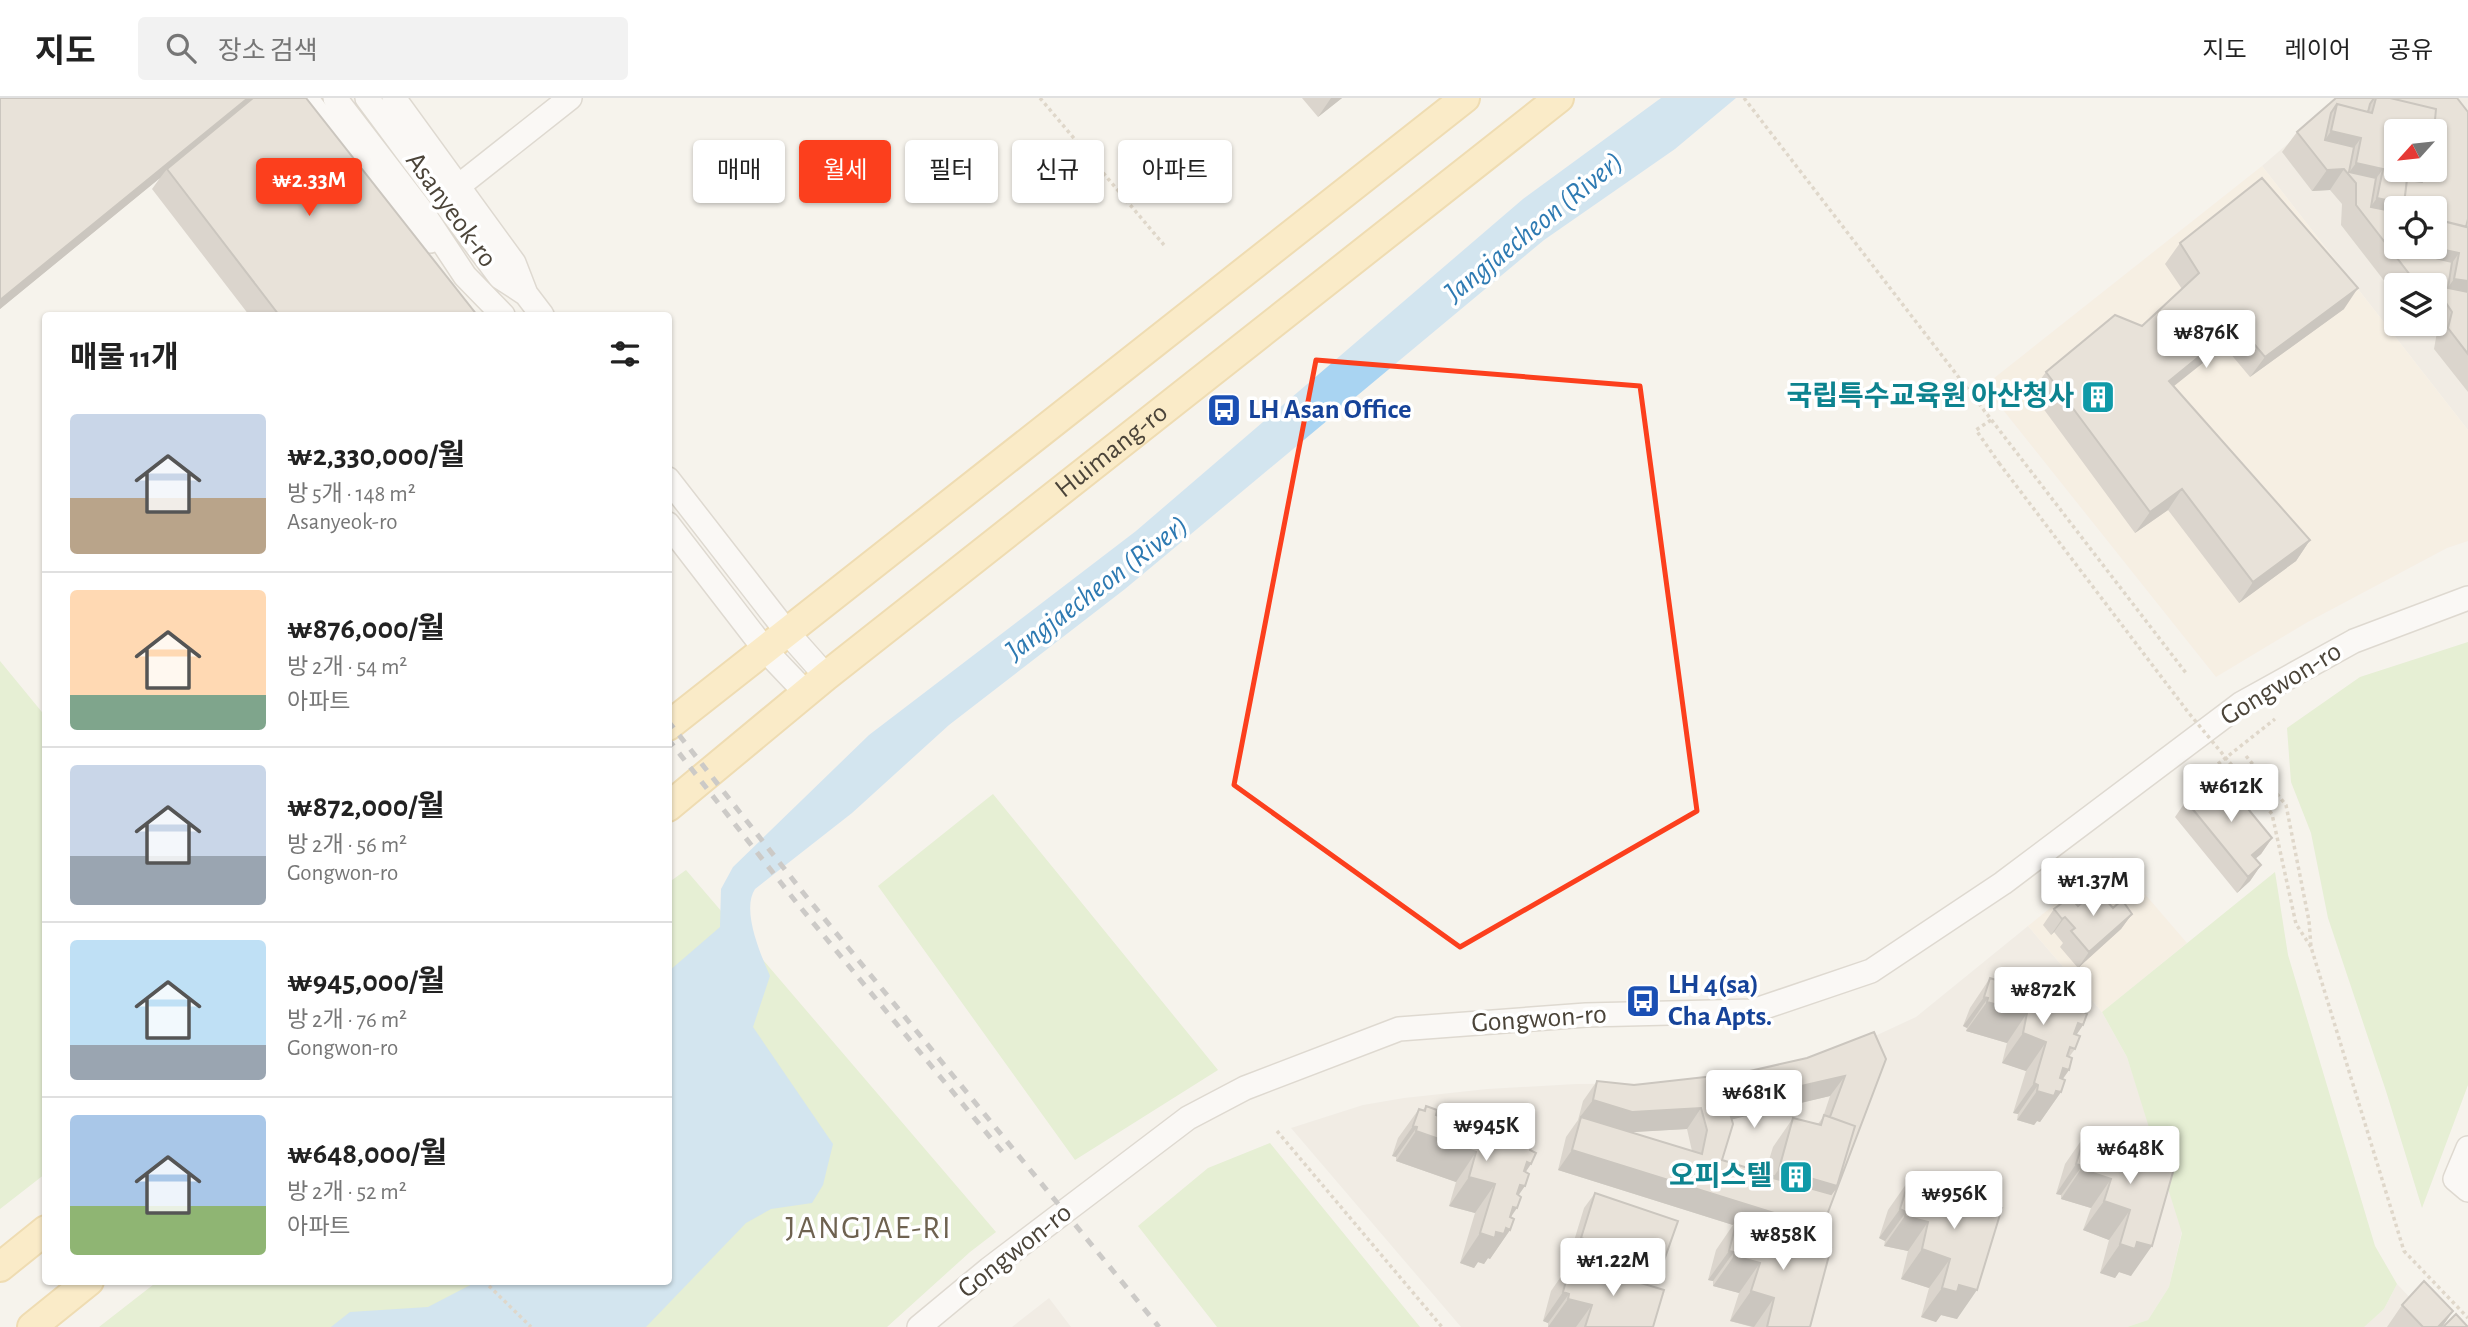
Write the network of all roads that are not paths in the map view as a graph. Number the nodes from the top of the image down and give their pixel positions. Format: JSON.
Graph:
{"nodes":[{"id":1,"x":306,"y":98,"type":"edge"},
{"id":2,"x":335,"y":98,"type":"edge"},
{"id":3,"x":367,"y":98,"type":"edge"},
{"id":4,"x":394,"y":98,"type":"edge"},
{"id":5,"x":570,"y":98,"type":"edge"},
{"id":6,"x":1465,"y":98,"type":"edge"},
{"id":7,"x":1559,"y":98,"type":"edge"},
{"id":8,"x":450,"y":193,"type":"junction"},
{"id":9,"x":424,"y":214,"type":"junction"},
{"id":10,"x":465,"y":276,"type":"junction"},
{"id":11,"x":500,"y":312,"type":"edge"},
{"id":12,"x":540,"y":312,"type":"edge"},
{"id":13,"x":672,"y":485,"type":"edge"},
{"id":14,"x":672,"y":528,"type":"edge"},
{"id":15,"x":2468,"y":598,"type":"edge"},
{"id":16,"x":777,"y":641,"type":"junction"},
{"id":17,"x":816,"y":685,"type":"junction"},
{"id":18,"x":672,"y":723,"type":"edge"},
{"id":19,"x":672,"y":804,"type":"edge"},
{"id":20,"x":2468,"y":1148,"type":"edge"},
{"id":21,"x":2468,"y":1190,"type":"edge"},
{"id":22,"x":42,"y":1233,"type":"edge"},
{"id":23,"x":0,"y":1267,"type":"edge"},
{"id":24,"x":84,"y":1285,"type":"edge"},
{"id":25,"x":32,"y":1327,"type":"edge"},
{"id":26,"x":919,"y":1327,"type":"edge"}],
"edges":[{"from":1,"to":10,"type":"street"},
{"from":2,"to":9,"type":"street","name":"Asanyeok-ro"},
{"from":3,"to":8,"type":"street","name":"Asanyeok-ro"},
{"from":4,"to":8,"type":"street"},
{"from":5,"to":8,"type":"street"},
{"from":6,"to":16,"type":"main road","name":"Huimang-ro"},
{"from":7,"to":17,"type":"main road","name":"Huimang-ro"},
{"from":8,"to":9,"type":"street"},
{"from":8,"to":12,"type":"street","name":"Asanyeok-ro"},
{"from":9,"to":10,"type":"street","name":"Asanyeok-ro"},
{"from":10,"to":11,"type":"street","name":"Asanyeok-ro"},
{"from":13,"to":16,"type":"street"},
{"from":14,"to":16,"type":"street"},
{"from":15,"to":26,"type":"street","name":"Gongwon-ro"},
{"from":16,"to":17,"type":"street"},
{"from":16,"to":18,"type":"main road","name":"Huimang-ro"},
{"from":17,"to":19,"type":"main road","name":"Huimang-ro"},
{"from":20,"to":21,"type":"street"},
{"from":22,"to":23,"type":"main road"},
{"from":24,"to":25,"type":"main road"}]}
